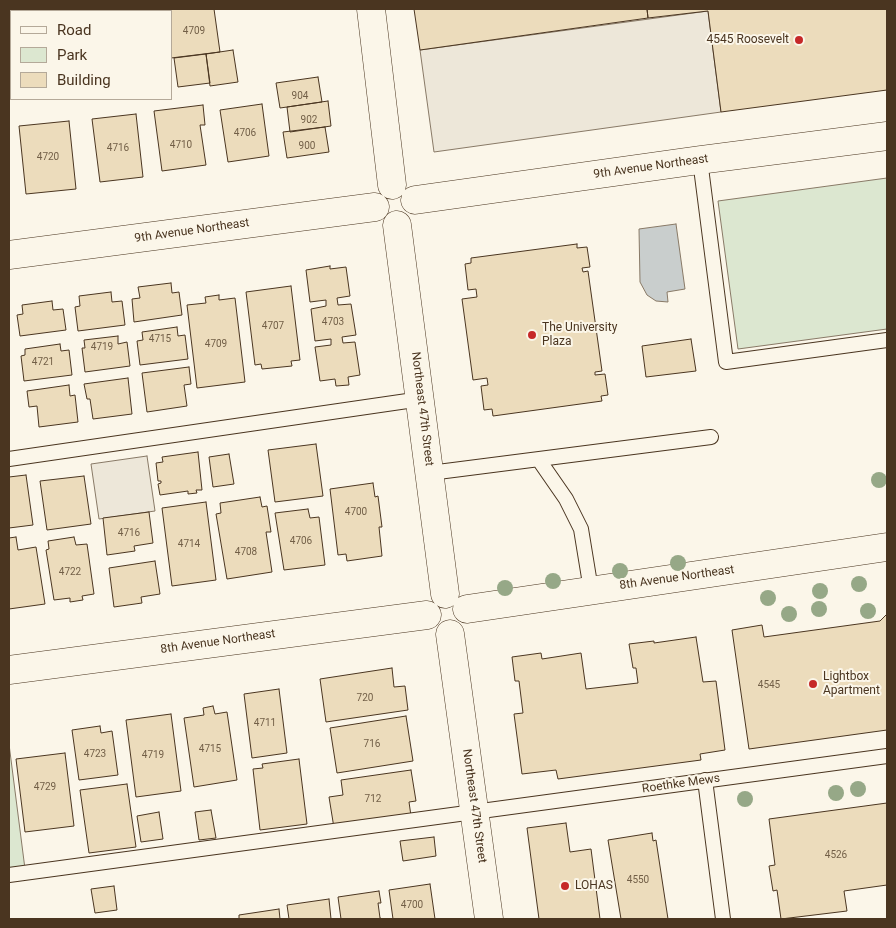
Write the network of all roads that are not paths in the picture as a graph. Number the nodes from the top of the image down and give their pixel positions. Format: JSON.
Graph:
{"nodes":[{"id":1,"x":371,"y":9,"type":"edge"},
{"id":2,"x":887,"y":136,"type":"edge"},
{"id":3,"x":700,"y":160,"type":"junction"},
{"id":4,"x":392,"y":185,"type":"junction"},
{"id":5,"x":414,"y":200,"type":"junction"},
{"id":6,"x":375,"y":207,"type":"junction"},
{"id":7,"x":397,"y":225,"type":"junction"},
{"id":8,"x":9,"y":255,"type":"edge"},
{"id":9,"x":887,"y":340,"type":"edge"},
{"id":10,"x":421,"y":399,"type":"junction"},
{"id":11,"x":711,"y":436,"type":"dead end"},
{"id":12,"x":9,"y":459,"type":"edge"},
{"id":13,"x":539,"y":460,"type":"junction"},
{"id":14,"x":430,"y":473,"type":"junction"},
{"id":15,"x":887,"y":547,"type":"edge"},
{"id":16,"x":591,"y":590,"type":"junction"},
{"id":17,"x":456,"y":601,"type":"junction"},
{"id":18,"x":428,"y":615,"type":"junction"},
{"id":19,"x":450,"y":634,"type":"junction"},
{"id":20,"x":9,"y":670,"type":"edge"},
{"id":21,"x":887,"y":756,"type":"edge"},
{"id":22,"x":705,"y":780,"type":"junction"},
{"id":23,"x":475,"y":811,"type":"junction"},
{"id":24,"x":9,"y":875,"type":"edge"},
{"id":25,"x":489,"y":919,"type":"edge"},
{"id":26,"x":723,"y":919,"type":"edge"}],
"edges":[{"from":1,"to":4,"type":"street"},
{"from":2,"to":3,"type":"street","name":"9th Avenue Northeast"},
{"from":3,"to":5,"type":"street","name":"9th Avenue Northeast"},
{"from":3,"to":9,"type":"lane"},
{"from":4,"to":5,"type":"street"},
{"from":4,"to":6,"type":"street"},
{"from":5,"to":7,"type":"street"},
{"from":6,"to":7,"type":"street"},
{"from":6,"to":8,"type":"street","name":"9th Avenue Northeast"},
{"from":7,"to":10,"type":"street","name":"Northeast 47th Street"},
{"from":10,"to":12,"type":"lane"},
{"from":10,"to":14,"type":"street","name":"Northeast 47th Street"},
{"from":11,"to":13,"type":"lane"},
{"from":13,"to":14,"type":"lane"},
{"from":13,"to":16,"type":"lane"},
{"from":14,"to":17,"type":"street","name":"Northeast 47th Street"},
{"from":15,"to":16,"type":"street","name":"8th Avenue Northeast"},
{"from":16,"to":17,"type":"street","name":"8th Avenue Northeast"},
{"from":17,"to":18,"type":"street"},
{"from":17,"to":19,"type":"street"},
{"from":18,"to":19,"type":"street"},
{"from":18,"to":20,"type":"street","name":"8th Avenue Northeast"},
{"from":19,"to":23,"type":"street","name":"Northeast 47th Street"},
{"from":21,"to":22,"type":"lane","name":"Roethke Mews"},
{"from":22,"to":23,"type":"lane","name":"Roethke Mews"},
{"from":22,"to":26,"type":"lane"},
{"from":23,"to":24,"type":"lane","name":"Roethke Mews"},
{"from":23,"to":25,"type":"street","name":"Northeast 47th Street"}]}
